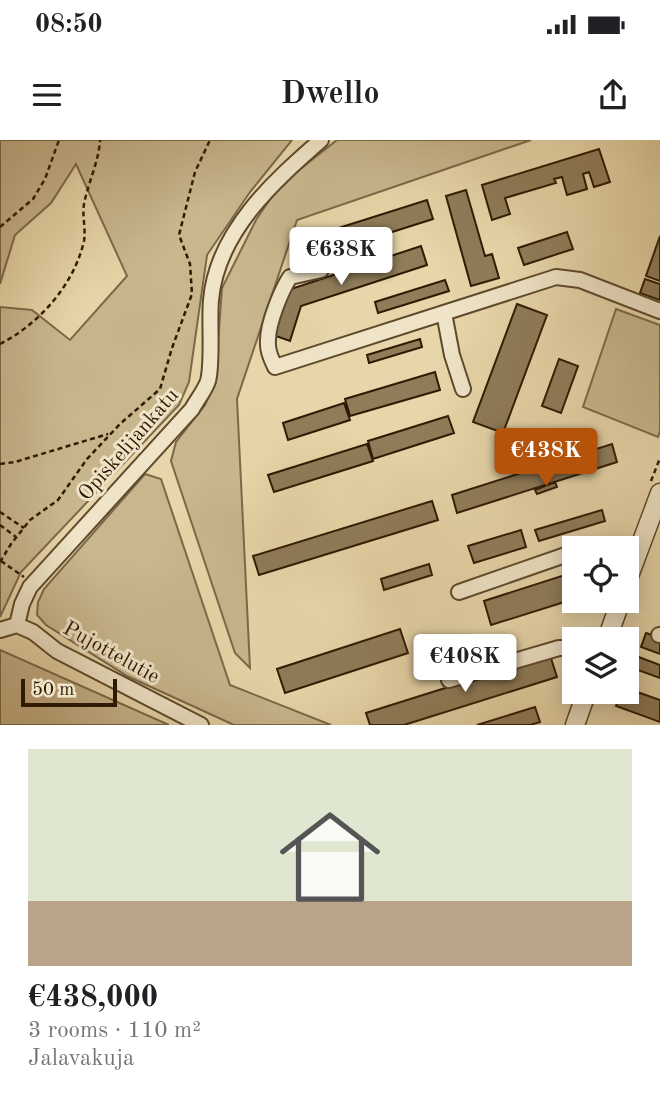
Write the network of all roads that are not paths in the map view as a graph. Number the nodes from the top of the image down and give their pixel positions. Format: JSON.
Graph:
{"nodes":[{"id":1,"x":321,"y":140,"type":"edge"},
{"id":2,"x":321,"y":270,"type":"dead end"},
{"id":3,"x":660,"y":310,"type":"edge"},
{"id":4,"x":444,"y":313,"type":"junction"},
{"id":5,"x":463,"y":389,"type":"dead end"},
{"id":6,"x":660,"y":493,"type":"edge"},
{"id":7,"x":639,"y":538,"type":"edge"},
{"id":8,"x":562,"y":556,"type":"edge"},
{"id":9,"x":459,"y":592,"type":"dead end"},
{"id":10,"x":17,"y":625,"type":"junction"},
{"id":11,"x":0,"y":630,"type":"edge"},
{"id":12,"x":562,"y":648,"type":"edge"},
{"id":13,"x":449,"y":680,"type":"dead end"},
{"id":14,"x":582,"y":704,"type":"edge"},
{"id":15,"x":201,"y":725,"type":"edge"},
{"id":16,"x":575,"y":725,"type":"edge"}],
"edges":[{"from":1,"to":10,"type":"street","name":"Opiskelijankatu"},
{"from":2,"to":4,"type":"street"},
{"from":3,"to":4,"type":"street"},
{"from":4,"to":5,"type":"street"},
{"from":6,"to":7,"type":"street"},
{"from":8,"to":9,"type":"street"},
{"from":10,"to":11,"type":"street"},
{"from":10,"to":15,"type":"street","name":"Pujottelutie"},
{"from":12,"to":13,"type":"street"},
{"from":14,"to":16,"type":"street"}]}
